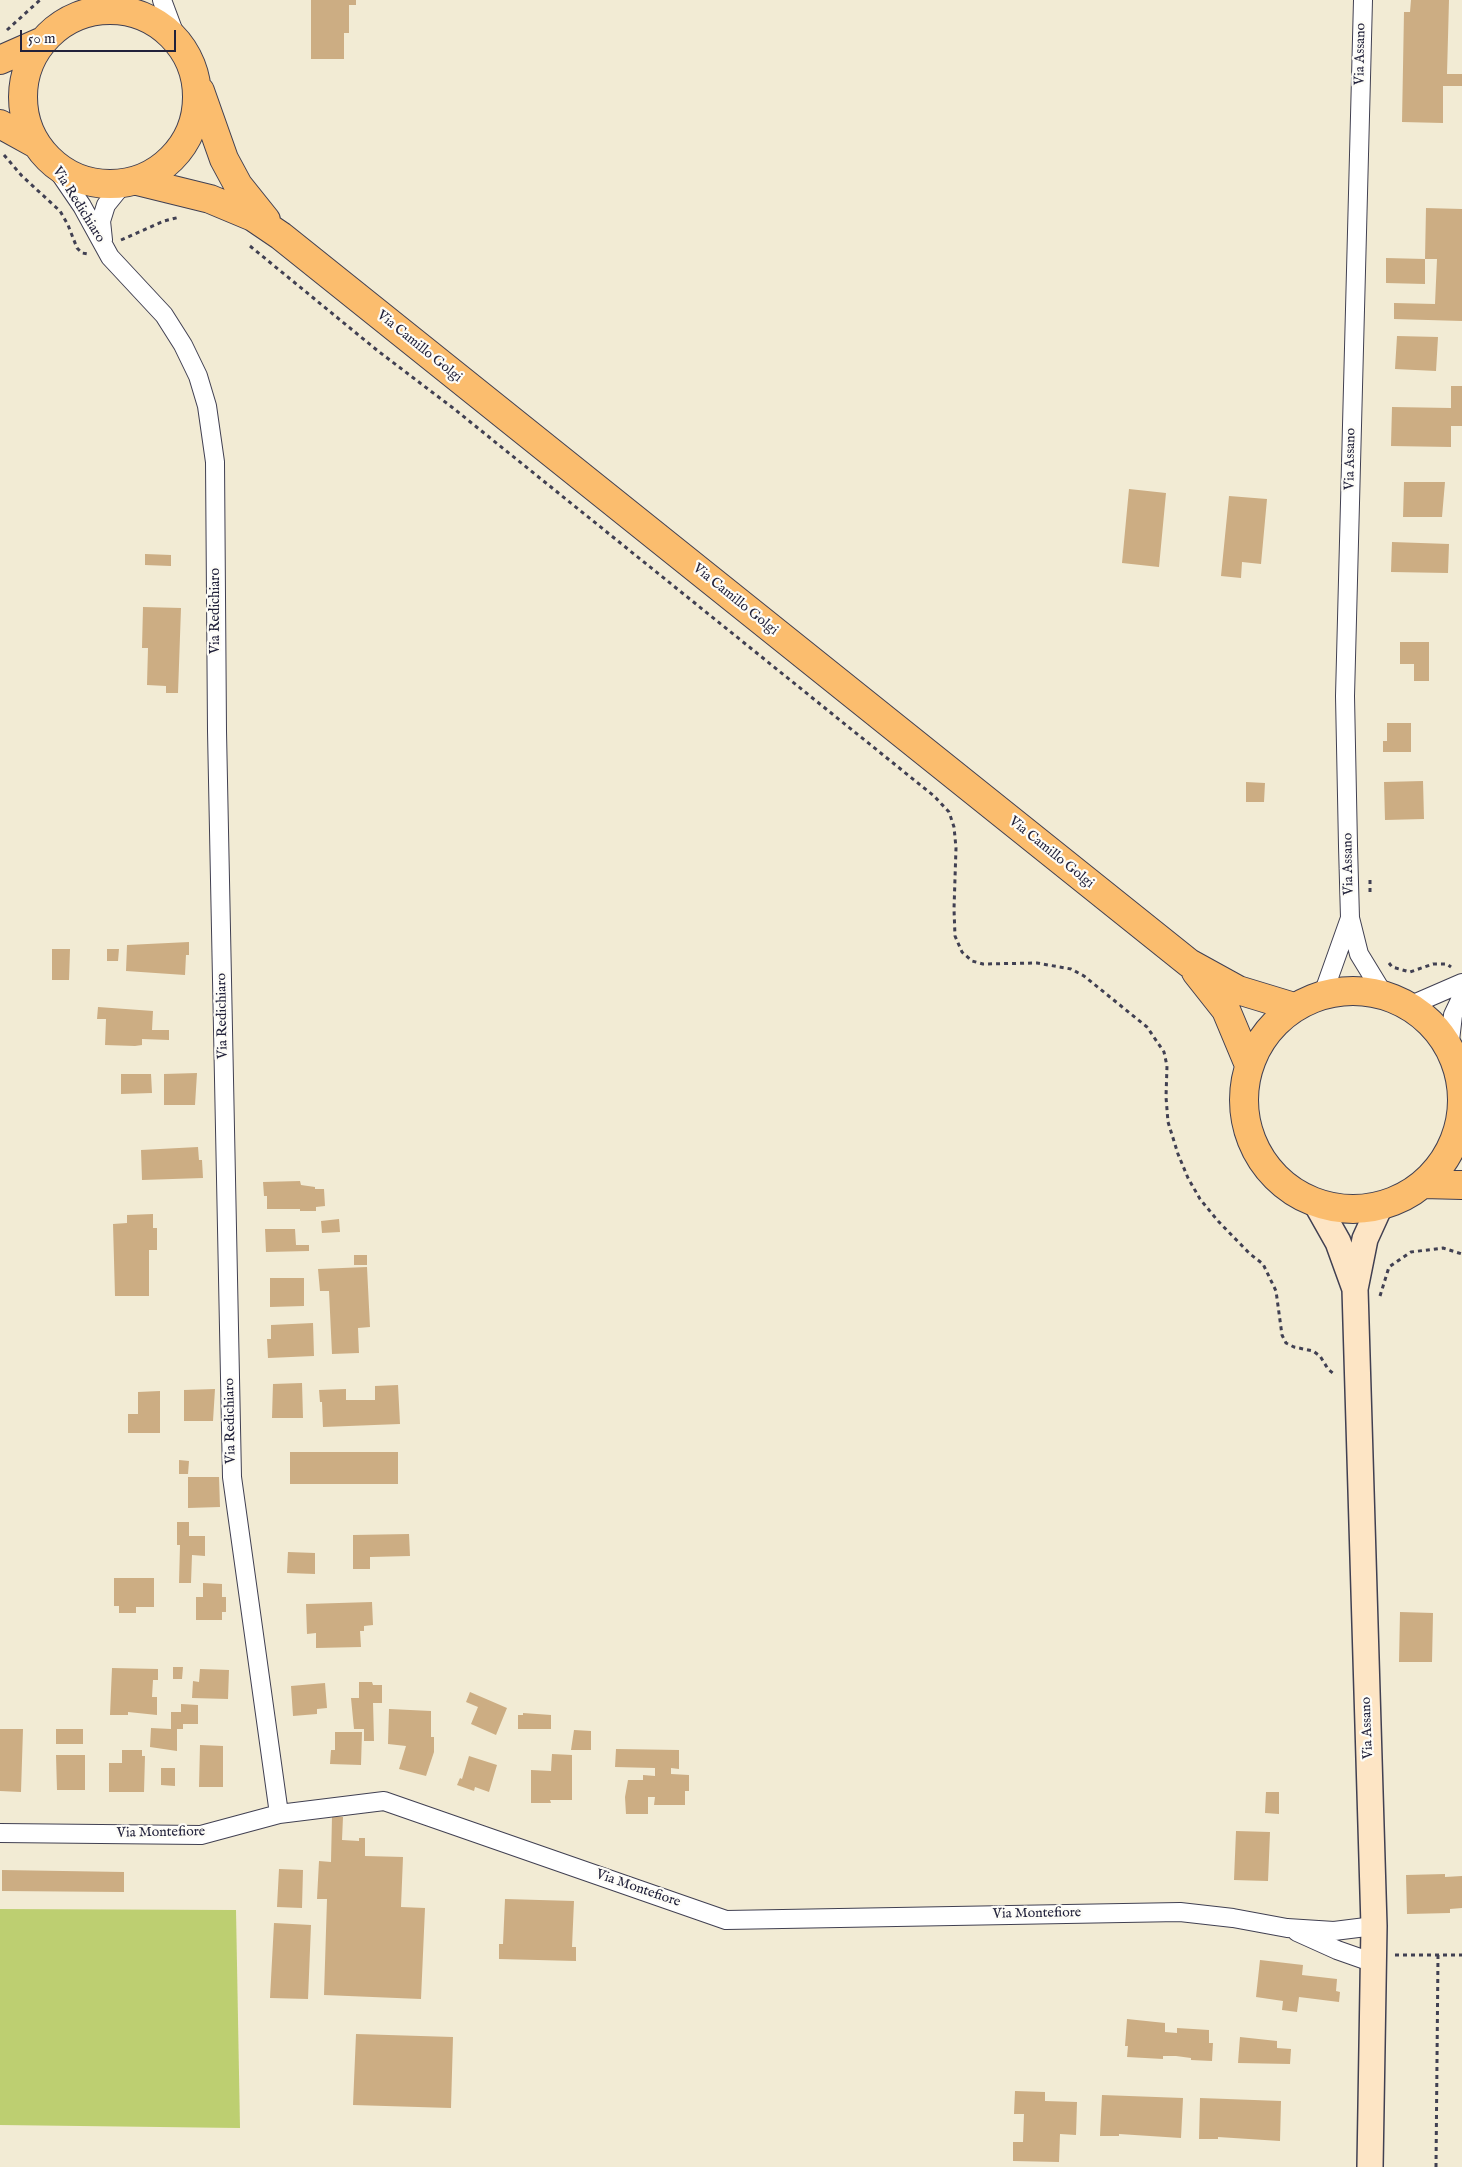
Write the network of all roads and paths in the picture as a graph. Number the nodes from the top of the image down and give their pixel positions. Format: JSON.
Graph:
{"nodes":[{"id":1,"x":40,"y":0,"type":"edge"},
{"id":2,"x":162,"y":0,"type":"edge"},
{"id":3,"x":1363,"y":0,"type":"edge"},
{"id":4,"x":95,"y":7,"type":"edge"},
{"id":5,"x":0,"y":34,"type":"edge"},
{"id":6,"x":43,"y":41,"type":"junction"},
{"id":7,"x":178,"y":43,"type":"junction"},
{"id":8,"x":0,"y":60,"type":"edge"},
{"id":9,"x":196,"y":80,"type":"junction"},
{"id":10,"x":0,"y":124,"type":"edge"},
{"id":11,"x":0,"y":151,"type":"edge"},
{"id":12,"x":44,"y":153,"type":"junction"},
{"id":13,"x":130,"y":182,"type":"junction"},
{"id":14,"x":186,"y":217,"type":"dead end"},
{"id":15,"x":281,"y":236,"type":"junction"},
{"id":16,"x":243,"y":240,"type":"dead end"},
{"id":17,"x":105,"y":248,"type":"junction"},
{"id":18,"x":1369,"y":878,"type":"dead end"},
{"id":19,"x":1370,"y":902,"type":"dead end"},
{"id":20,"x":1350,"y":918,"type":"junction"},
{"id":21,"x":1386,"y":961,"type":"dead end"},
{"id":22,"x":1189,"y":963,"type":"junction"},
{"id":23,"x":1460,"y":977,"type":"edge"},
{"id":24,"x":1323,"y":994,"type":"junction"},
{"id":25,"x":1384,"y":995,"type":"junction"},
{"id":26,"x":1462,"y":996,"type":"edge"},
{"id":27,"x":1409,"y":1006,"type":"junction"},
{"id":28,"x":1294,"y":1007,"type":"junction"},
{"id":29,"x":1449,"y":1049,"type":"junction"},
{"id":30,"x":1249,"y":1065,"type":"junction"},
{"id":31,"x":1462,"y":1114,"type":"edge"},
{"id":32,"x":1423,"y":1184,"type":"junction"},
{"id":33,"x":1462,"y":1185,"type":"edge"},
{"id":34,"x":1316,"y":1203,"type":"junction"},
{"id":35,"x":1380,"y":1206,"type":"junction"},
{"id":36,"x":1462,"y":1254,"type":"edge"},
{"id":37,"x":1355,"y":1289,"type":"junction"},
{"id":38,"x":1380,"y":1301,"type":"dead end"},
{"id":39,"x":1358,"y":1376,"type":"junction"},
{"id":40,"x":279,"y":1814,"type":"junction"},
{"id":41,"x":0,"y":1833,"type":"edge"},
{"id":42,"x":1374,"y":1926,"type":"junction"},
{"id":43,"x":1287,"y":1928,"type":"junction"},
{"id":44,"x":1438,"y":1955,"type":"junction"},
{"id":45,"x":1462,"y":1955,"type":"edge"},
{"id":46,"x":1374,"y":1963,"type":"junction"},
{"id":47,"x":1370,"y":2167,"type":"edge"},
{"id":48,"x":1436,"y":2167,"type":"edge"}],
"edges":[{"from":1,"to":5,"type":"path"},
{"from":2,"to":7,"type":"street"},
{"from":3,"to":20,"type":"street","name":"Via Assano"},
{"from":4,"to":6,"type":"main road"},
{"from":4,"to":7,"type":"main road"},
{"from":6,"to":8,"type":"main road"},
{"from":6,"to":12,"type":"main road"},
{"from":7,"to":9,"type":"main road"},
{"from":9,"to":13,"type":"main road"},
{"from":9,"to":15,"type":"main road","name":"Via Camillo Golgi"},
{"from":10,"to":12,"type":"main road"},
{"from":11,"to":17,"type":"path"},
{"from":12,"to":13,"type":"main road"},
{"from":12,"to":17,"type":"street","name":"Via Redichiaro"},
{"from":13,"to":15,"type":"main road","name":"Via Camillo Golgi"},
{"from":13,"to":17,"type":"street","name":"Via Redichiaro"},
{"from":14,"to":17,"type":"path"},
{"from":15,"to":22,"type":"main road","name":"Via Camillo Golgi"},
{"from":16,"to":39,"type":"path"},
{"from":17,"to":40,"type":"street","name":"Via Redichiaro"},
{"from":18,"to":19,"type":"path"},
{"from":20,"to":24,"type":"street","name":"Via Assano"},
{"from":20,"to":25,"type":"street","name":"Via Assano"},
{"from":21,"to":23,"type":"path"},
{"from":22,"to":28,"type":"main road","name":"Via Camillo Golgi"},
{"from":22,"to":30,"type":"main road","name":"Via Camillo Golgi"},
{"from":23,"to":27,"type":"street"},
{"from":24,"to":25,"type":"main road"},
{"from":24,"to":28,"type":"main road"},
{"from":25,"to":27,"type":"main road"},
{"from":26,"to":29,"type":"street"},
{"from":27,"to":29,"type":"main road"},
{"from":28,"to":30,"type":"main road"},
{"from":29,"to":31,"type":"main road"},
{"from":30,"to":34,"type":"main road"},
{"from":31,"to":32,"type":"main road"},
{"from":32,"to":33,"type":"main road"},
{"from":32,"to":35,"type":"main road"},
{"from":34,"to":35,"type":"main road"},
{"from":34,"to":37,"type":"main road","name":"Via Assano"},
{"from":35,"to":37,"type":"main road","name":"Via Assano"},
{"from":36,"to":38,"type":"path"},
{"from":37,"to":39,"type":"main road","name":"Via Assano"},
{"from":39,"to":42,"type":"main road","name":"Via Assano"},
{"from":40,"to":41,"type":"street","name":"Via Montefiore"},
{"from":40,"to":43,"type":"street","name":"Via Montefiore"},
{"from":42,"to":43,"type":"street","name":"Via Montefiore"},
{"from":42,"to":46,"type":"main road","name":"Via Assano"},
{"from":43,"to":46,"type":"street","name":"Via Montefiore"},
{"from":44,"to":45,"type":"path"},
{"from":44,"to":46,"type":"path"},
{"from":44,"to":48,"type":"path"},
{"from":46,"to":47,"type":"main road","name":"Via Assano"}]}
